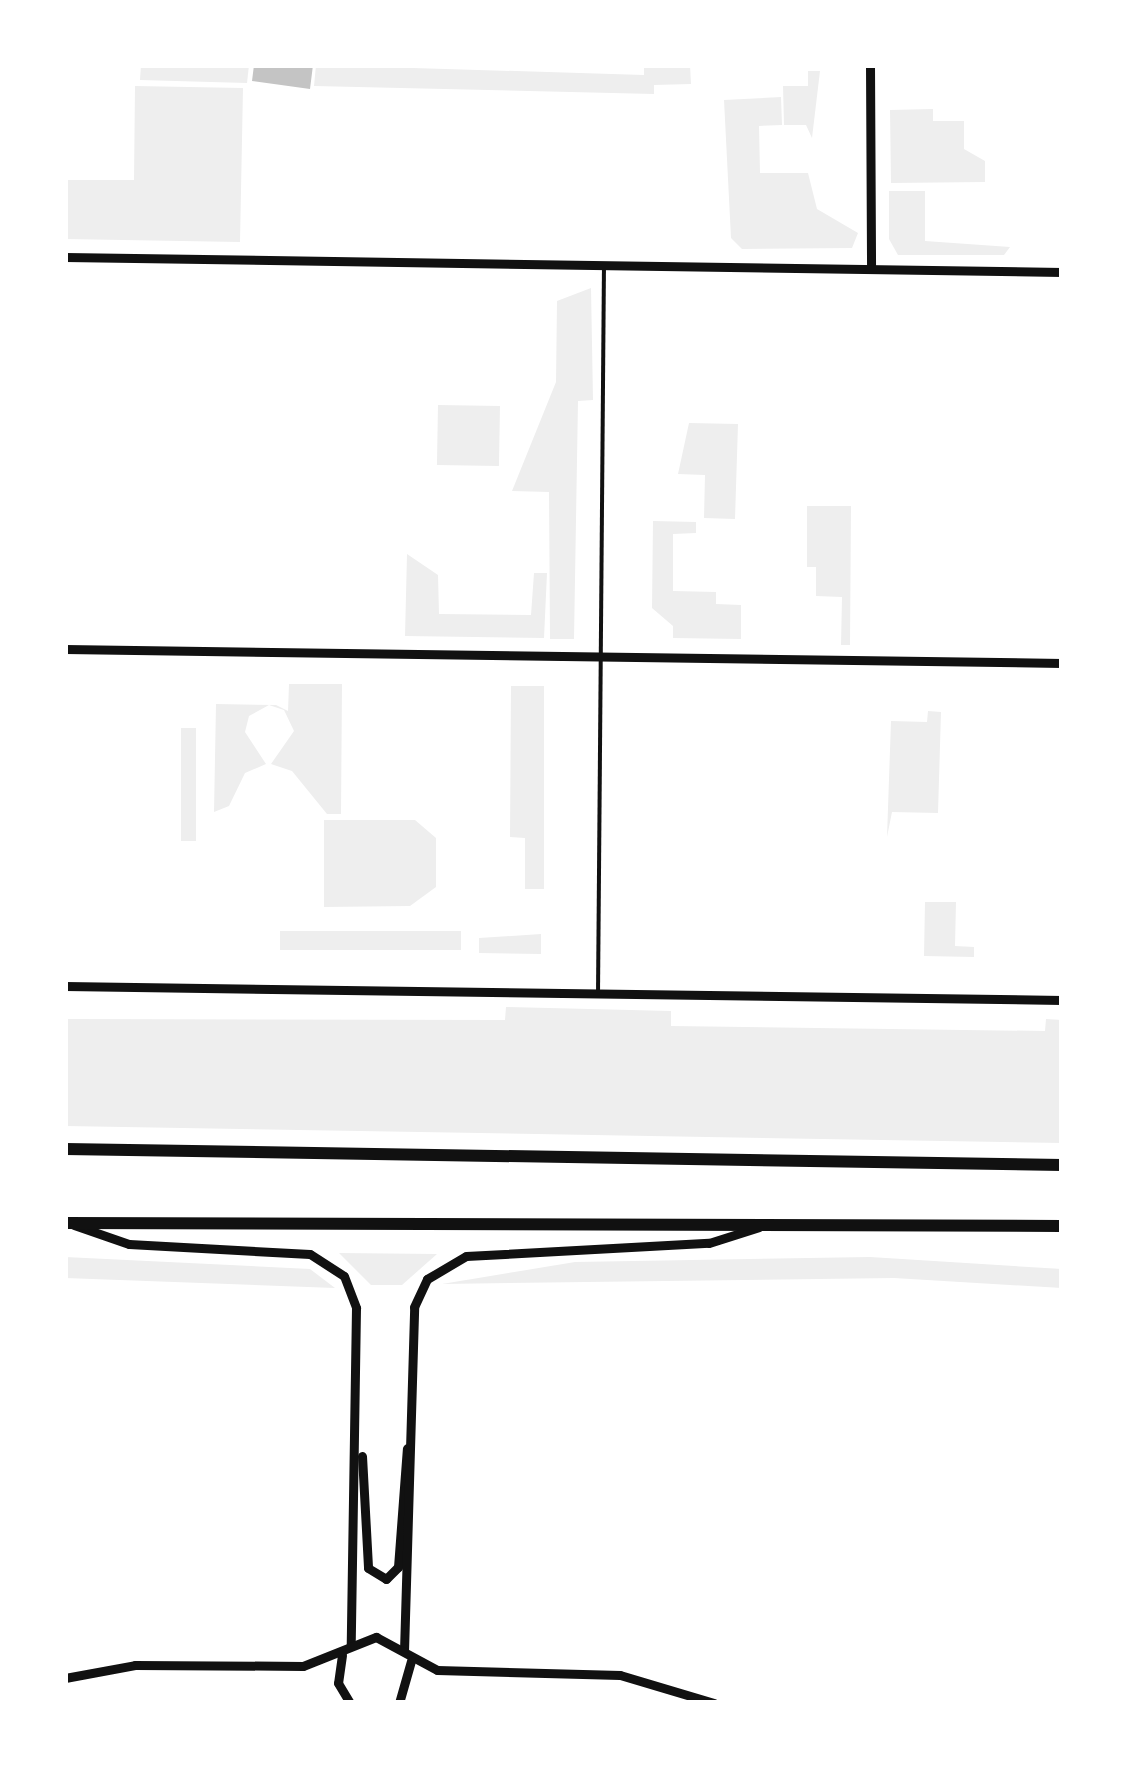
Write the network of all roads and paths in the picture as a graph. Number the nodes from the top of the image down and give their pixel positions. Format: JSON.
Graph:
{"nodes":[{"id":1,"x":870,"y":65,"type":"edge"},
{"id":2,"x":65,"y":257,"type":"edge"},
{"id":3,"x":604,"y":265,"type":"junction"},
{"id":4,"x":871,"y":269,"type":"junction"},
{"id":5,"x":1062,"y":272,"type":"edge"},
{"id":6,"x":65,"y":649,"type":"edge"},
{"id":7,"x":602,"y":655,"type":"junction"},
{"id":8,"x":1062,"y":662,"type":"edge"},
{"id":9,"x":65,"y":986,"type":"edge"},
{"id":10,"x":598,"y":994,"type":"junction"},
{"id":11,"x":1062,"y":1000,"type":"edge"},
{"id":12,"x":65,"y":1148,"type":"edge"},
{"id":13,"x":1062,"y":1165,"type":"edge"},
{"id":14,"x":68,"y":1223,"type":"edge"},
{"id":15,"x":762,"y":1226,"type":"junction"},
{"id":16,"x":1062,"y":1226,"type":"edge"},
{"id":17,"x":358,"y":1444,"type":"junction"},
{"id":18,"x":407,"y":1448,"type":"junction"},
{"id":19,"x":347,"y":1649,"type":"junction"},
{"id":20,"x":407,"y":1656,"type":"junction"},
{"id":21,"x":65,"y":1678,"type":"edge"},
{"id":22,"x":350,"y":1703,"type":"edge"},
{"id":23,"x":398,"y":1703,"type":"edge"},
{"id":24,"x":714,"y":1703,"type":"edge"}],
"edges":[{"from":1,"to":4,"type":"street"},
{"from":2,"to":3,"type":"street"},
{"from":3,"to":4,"type":"street"},
{"from":3,"to":7,"type":"lane"},
{"from":4,"to":5,"type":"street"},
{"from":6,"to":7,"type":"street"},
{"from":7,"to":8,"type":"street"},
{"from":7,"to":10,"type":"lane"},
{"from":9,"to":10,"type":"street"},
{"from":10,"to":11,"type":"street"},
{"from":12,"to":13,"type":"main road"},
{"from":14,"to":15,"type":"main road"},
{"from":14,"to":17,"type":"street"},
{"from":15,"to":16,"type":"main road"},
{"from":15,"to":18,"type":"street"},
{"from":17,"to":18,"type":"street"},
{"from":17,"to":19,"type":"street"},
{"from":18,"to":20,"type":"street"},
{"from":19,"to":20,"type":"street"},
{"from":19,"to":21,"type":"street"},
{"from":19,"to":22,"type":"street"},
{"from":20,"to":23,"type":"street"},
{"from":20,"to":24,"type":"street"}]}
